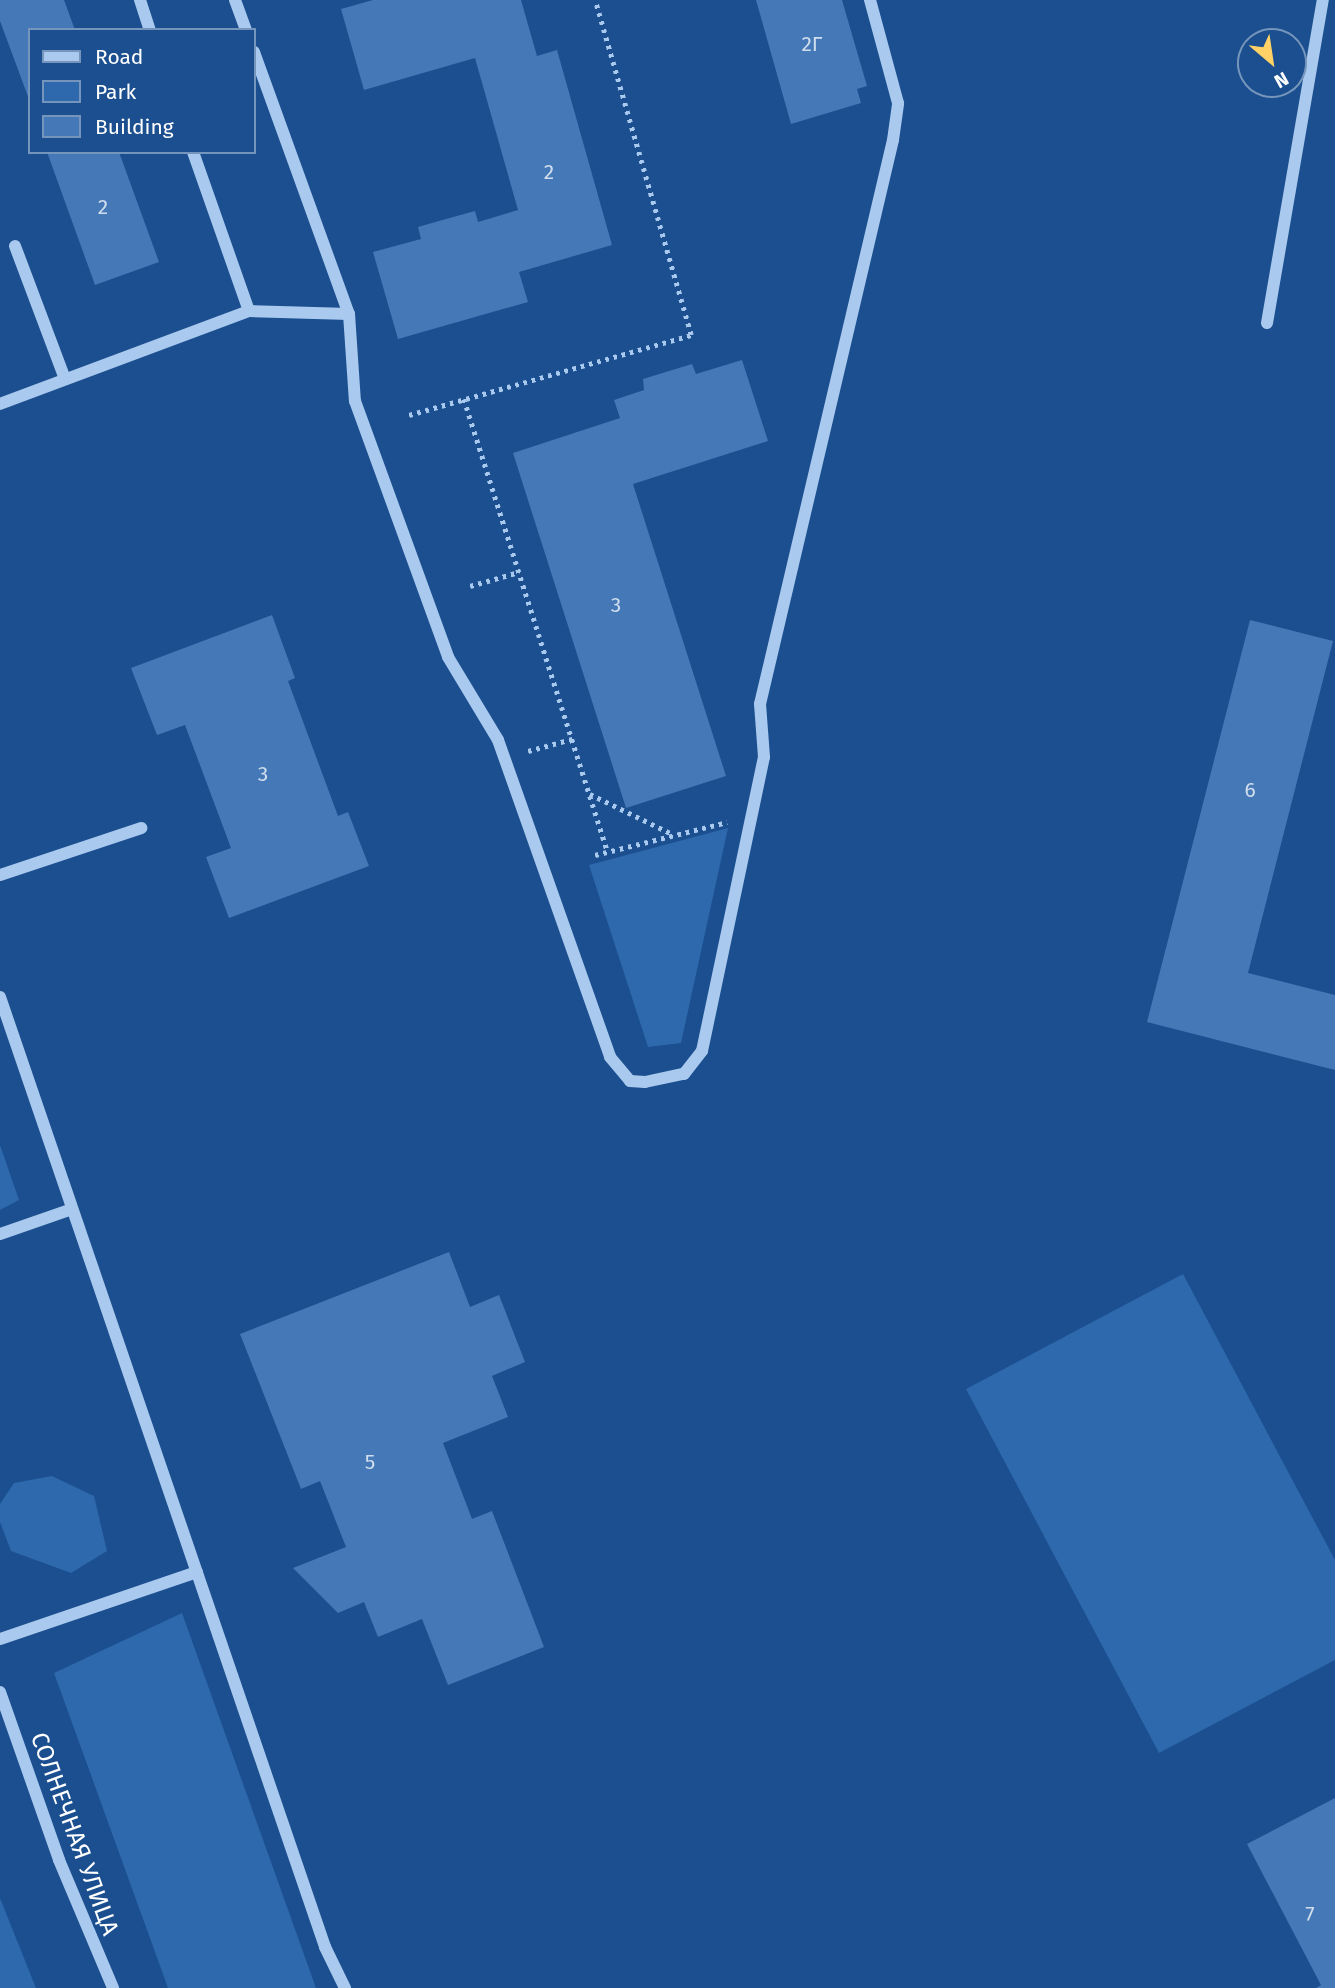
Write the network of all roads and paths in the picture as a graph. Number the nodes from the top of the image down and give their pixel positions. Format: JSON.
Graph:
{"nodes":[{"id":1,"x":140,"y":0,"type":"edge"},
{"id":2,"x":235,"y":0,"type":"edge"},
{"id":3,"x":595,"y":0,"type":"edge"},
{"id":4,"x":870,"y":0,"type":"edge"},
{"id":5,"x":1323,"y":0,"type":"edge"},
{"id":6,"x":149,"y":28,"type":"edge"},
{"id":7,"x":245,"y":28,"type":"edge"},
{"id":8,"x":256,"y":58,"type":"edge"},
{"id":9,"x":194,"y":154,"type":"edge"},
{"id":10,"x":15,"y":246,"type":"dead end"},
{"id":11,"x":249,"y":311,"type":"junction"},
{"id":12,"x":349,"y":314,"type":"junction"},
{"id":13,"x":1267,"y":323,"type":"dead end"},
{"id":14,"x":65,"y":379,"type":"junction"},
{"id":15,"x":464,"y":399,"type":"junction"},
{"id":16,"x":0,"y":404,"type":"edge"},
{"id":17,"x":409,"y":415,"type":"dead end"},
{"id":18,"x":519,"y":572,"type":"junction"},
{"id":19,"x":470,"y":586,"type":"dead end"},
{"id":20,"x":572,"y":739,"type":"junction"},
{"id":21,"x":528,"y":751,"type":"dead end"},
{"id":22,"x":590,"y":794,"type":"junction"},
{"id":23,"x":752,"y":816,"type":"junction"},
{"id":24,"x":141,"y":828,"type":"dead end"},
{"id":25,"x":673,"y":835,"type":"junction"},
{"id":26,"x":608,"y":852,"type":"junction"},
{"id":27,"x":594,"y":855,"type":"dead end"},
{"id":28,"x":0,"y":875,"type":"edge"},
{"id":29,"x":0,"y":997,"type":"edge"},
{"id":30,"x":72,"y":1209,"type":"junction"},
{"id":31,"x":0,"y":1234,"type":"edge"},
{"id":32,"x":197,"y":1572,"type":"junction"},
{"id":33,"x":0,"y":1639,"type":"edge"},
{"id":34,"x":0,"y":1692,"type":"edge"},
{"id":35,"x":113,"y":1988,"type":"edge"},
{"id":36,"x":345,"y":1988,"type":"edge"}],
"edges":[{"from":1,"to":6,"type":"street"},
{"from":2,"to":7,"type":"street"},
{"from":3,"to":15,"type":"path"},
{"from":4,"to":23,"type":"street"},
{"from":5,"to":13,"type":"street"},
{"from":8,"to":12,"type":"street"},
{"from":9,"to":11,"type":"street"},
{"from":10,"to":14,"type":"street"},
{"from":11,"to":12,"type":"street"},
{"from":11,"to":14,"type":"street"},
{"from":12,"to":23,"type":"street"},
{"from":14,"to":16,"type":"street"},
{"from":15,"to":17,"type":"path"},
{"from":15,"to":18,"type":"path"},
{"from":18,"to":19,"type":"path"},
{"from":18,"to":20,"type":"path"},
{"from":20,"to":21,"type":"path"},
{"from":20,"to":22,"type":"path"},
{"from":22,"to":25,"type":"path"},
{"from":22,"to":26,"type":"path"},
{"from":23,"to":25,"type":"path"},
{"from":24,"to":28,"type":"street"},
{"from":25,"to":26,"type":"path"},
{"from":26,"to":27,"type":"path"},
{"from":29,"to":30,"type":"street"},
{"from":30,"to":31,"type":"street"},
{"from":30,"to":32,"type":"street"},
{"from":32,"to":33,"type":"street"},
{"from":32,"to":36,"type":"street"},
{"from":34,"to":35,"type":"street","name":"СОЛНЕЧНАЯ УЛИЦА"}]}
